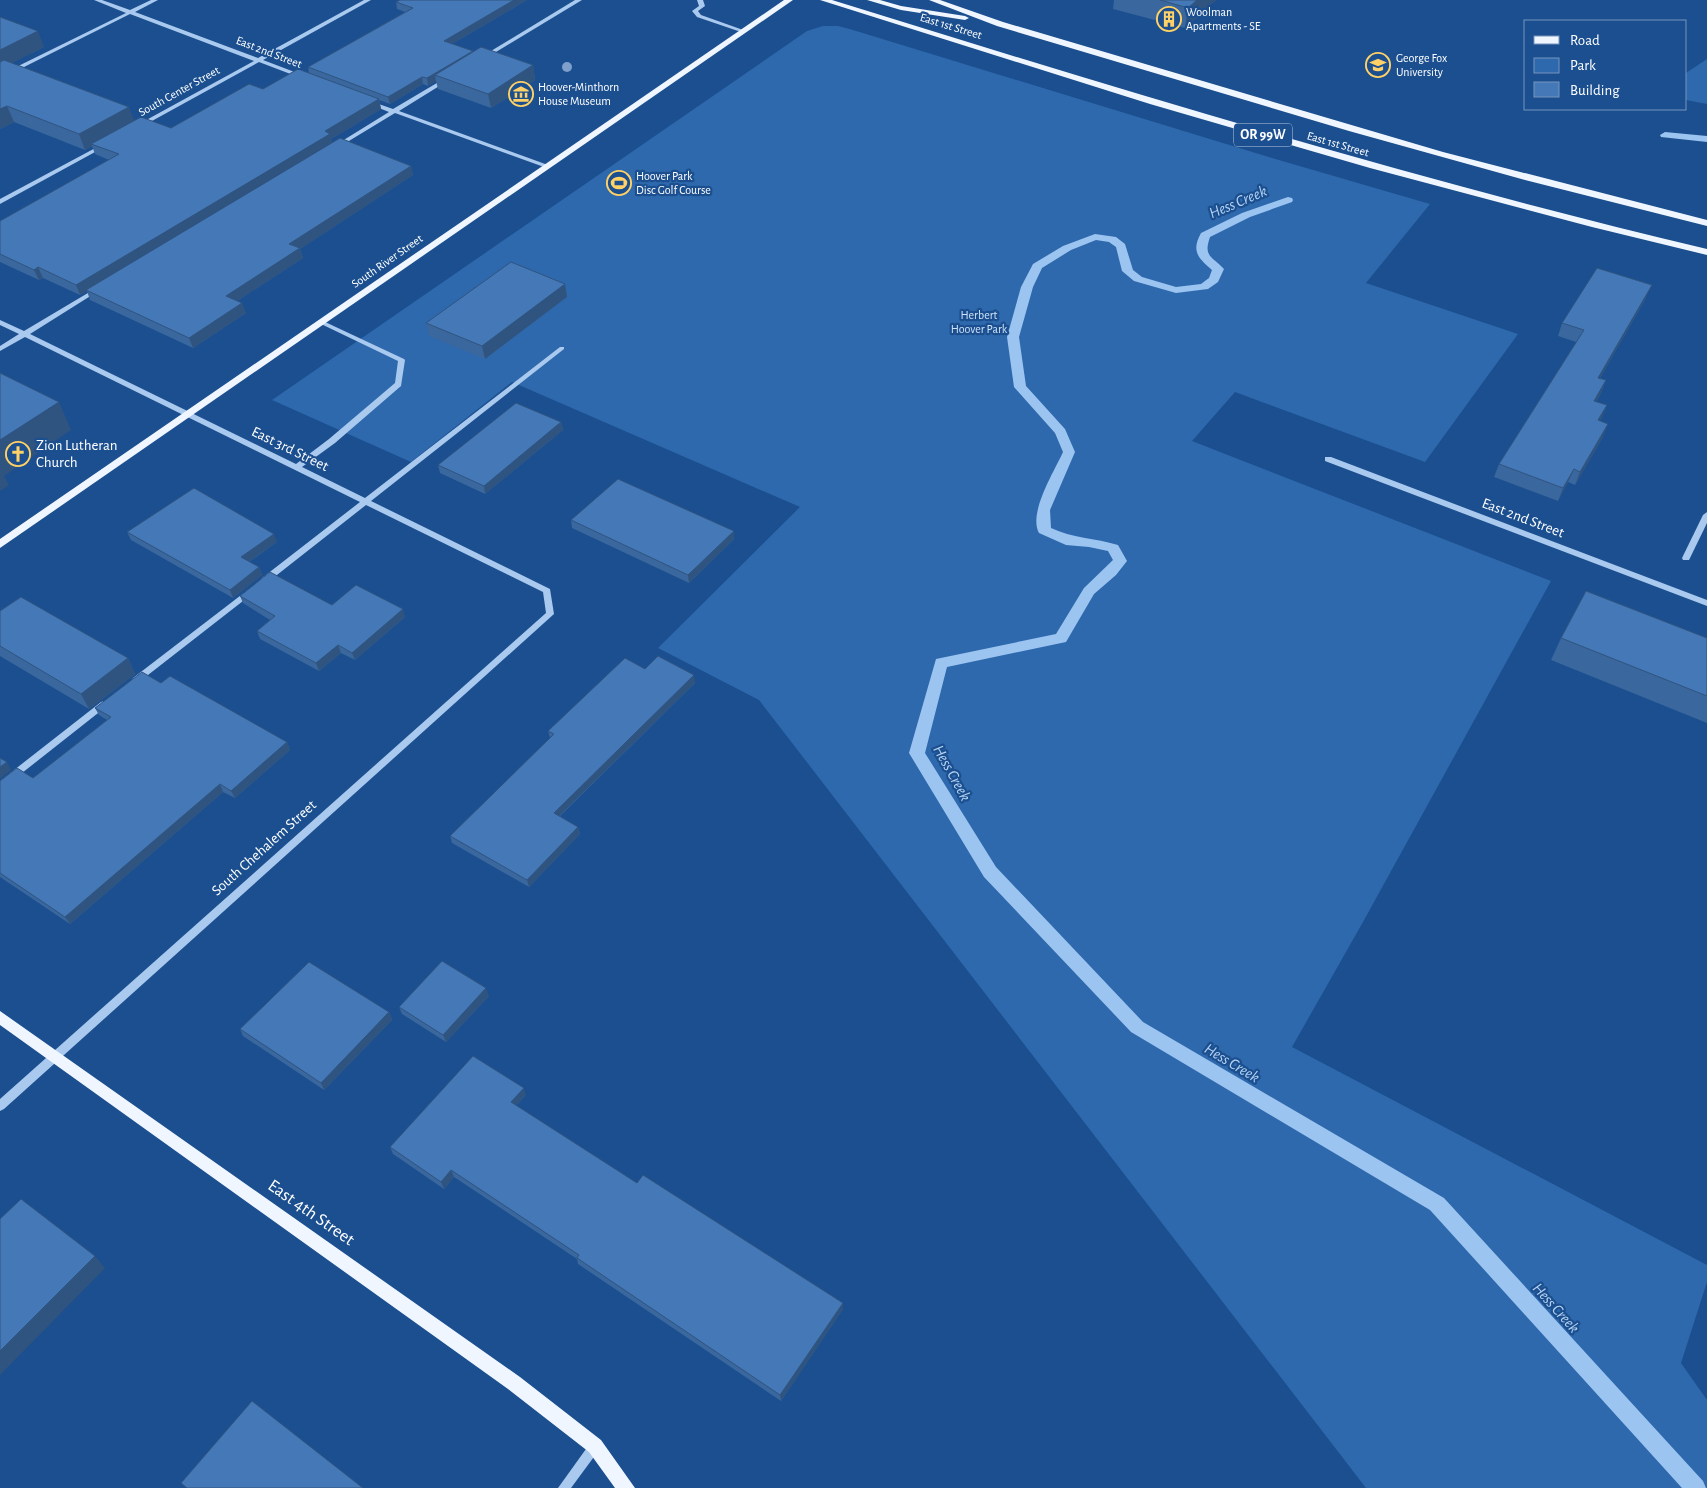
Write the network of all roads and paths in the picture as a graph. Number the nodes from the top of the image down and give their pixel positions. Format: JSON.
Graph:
{"nodes":[{"id":1,"x":97,"y":0,"type":"edge"},
{"id":2,"x":155,"y":0,"type":"edge"},
{"id":3,"x":368,"y":0,"type":"edge"},
{"id":4,"x":579,"y":0,"type":"edge"},
{"id":5,"x":700,"y":0,"type":"edge"},
{"id":6,"x":789,"y":0,"type":"edge"},
{"id":7,"x":824,"y":0,"type":"edge"},
{"id":8,"x":871,"y":0,"type":"edge"},
{"id":9,"x":933,"y":0,"type":"edge"},
{"id":10,"x":130,"y":12,"type":"junction"},
{"id":11,"x":1000,"y":24,"type":"junction"},
{"id":12,"x":743,"y":31,"type":"junction"},
{"id":13,"x":481,"y":59,"type":"edge"},
{"id":14,"x":259,"y":60,"type":"junction"},
{"id":15,"x":457,"y":74,"type":"edge"},
{"id":16,"x":0,"y":78,"type":"edge"},
{"id":17,"x":312,"y":80,"type":"edge"},
{"id":18,"x":367,"y":101,"type":"edge"},
{"id":19,"x":394,"y":112,"type":"junction"},
{"id":20,"x":136,"y":127,"type":"edge"},
{"id":21,"x":111,"y":141,"type":"edge"},
{"id":22,"x":334,"y":148,"type":"edge"},
{"id":23,"x":546,"y":166,"type":"junction"},
{"id":24,"x":0,"y":202,"type":"edge"},
{"id":25,"x":1707,"y":223,"type":"edge"},
{"id":26,"x":1707,"y":252,"type":"edge"},
{"id":27,"x":105,"y":285,"type":"edge"},
{"id":28,"x":0,"y":322,"type":"edge"},
{"id":29,"x":321,"y":322,"type":"junction"},
{"id":30,"x":24,"y":334,"type":"junction"},
{"id":31,"x":562,"y":348,"type":"dead end"},
{"id":32,"x":0,"y":349,"type":"edge"},
{"id":33,"x":187,"y":414,"type":"junction"},
{"id":34,"x":1328,"y":459,"type":"dead end"},
{"id":35,"x":297,"y":467,"type":"junction"},
{"id":36,"x":366,"y":502,"type":"junction"},
{"id":37,"x":1707,"y":515,"type":"edge"},
{"id":38,"x":0,"y":544,"type":"edge"},
{"id":39,"x":1686,"y":558,"type":"dead end"},
{"id":40,"x":1707,"y":603,"type":"edge"},
{"id":41,"x":550,"y":614,"type":"joint"},
{"id":42,"x":132,"y":683,"type":"edge"},
{"id":43,"x":109,"y":701,"type":"edge"},
{"id":44,"x":0,"y":786,"type":"edge"},
{"id":45,"x":0,"y":1017,"type":"edge"},
{"id":46,"x":54,"y":1056,"type":"junction"},
{"id":47,"x":0,"y":1106,"type":"edge"},
{"id":48,"x":595,"y":1446,"type":"junction"},
{"id":49,"x":564,"y":1488,"type":"edge"},
{"id":50,"x":626,"y":1488,"type":"edge"}],
"edges":[{"from":1,"to":10,"type":"street","name":"East 2nd Street"},
{"from":2,"to":10,"type":"street"},
{"from":3,"to":14,"type":"street","name":"South Center Street"},
{"from":4,"to":13,"type":"street"},
{"from":5,"to":12,"type":"street"},
{"from":6,"to":12,"type":"main road","name":"South River Street"},
{"from":7,"to":26,"type":"main road","name":"East 1st Street","number":"OR 99W"},
{"from":8,"to":11,"type":"main road"},
{"from":9,"to":11,"type":"main road","name":"East 1st Street","number":"OR 99W"},
{"from":10,"to":14,"type":"street","name":"East 2nd Street"},
{"from":10,"to":16,"type":"street"},
{"from":11,"to":25,"type":"main road","name":"East 1st Street","number":"OR 99W"},
{"from":12,"to":23,"type":"main road","name":"South River Street"},
{"from":14,"to":17,"type":"street","name":"East 2nd Street"},
{"from":14,"to":20,"type":"street","name":"South Center Street"},
{"from":15,"to":19,"type":"street"},
{"from":18,"to":19,"type":"street"},
{"from":19,"to":22,"type":"street"},
{"from":19,"to":23,"type":"street"},
{"from":21,"to":24,"type":"street"},
{"from":23,"to":29,"type":"main road","name":"South River Street"},
{"from":27,"to":30,"type":"street"},
{"from":28,"to":30,"type":"street","name":"East 3rd Street"},
{"from":29,"to":33,"type":"main road","name":"South River Street"},
{"from":29,"to":35,"type":"street"},
{"from":30,"to":32,"type":"street"},
{"from":30,"to":33,"type":"street","name":"East 3rd Street"},
{"from":31,"to":36,"type":"street"},
{"from":33,"to":35,"type":"street","name":"East 3rd Street"},
{"from":33,"to":38,"type":"main road","name":"South River Street"},
{"from":34,"to":40,"type":"street","name":"East 2nd Street"},
{"from":35,"to":36,"type":"street","name":"East 3rd Street"},
{"from":36,"to":41,"type":"street","name":"East 3rd Street"},
{"from":36,"to":42,"type":"street"},
{"from":37,"to":39,"type":"street"},
{"from":41,"to":46,"type":"street","name":"South Chehalem Street"},
{"from":43,"to":44,"type":"street"},
{"from":45,"to":46,"type":"main road","name":"East 4th Street"},
{"from":46,"to":47,"type":"street","name":"South Chehalem Street"},
{"from":46,"to":48,"type":"main road","name":"East 4th Street"},
{"from":48,"to":49,"type":"street"},
{"from":48,"to":50,"type":"main road","name":"East 4th Street"}]}
